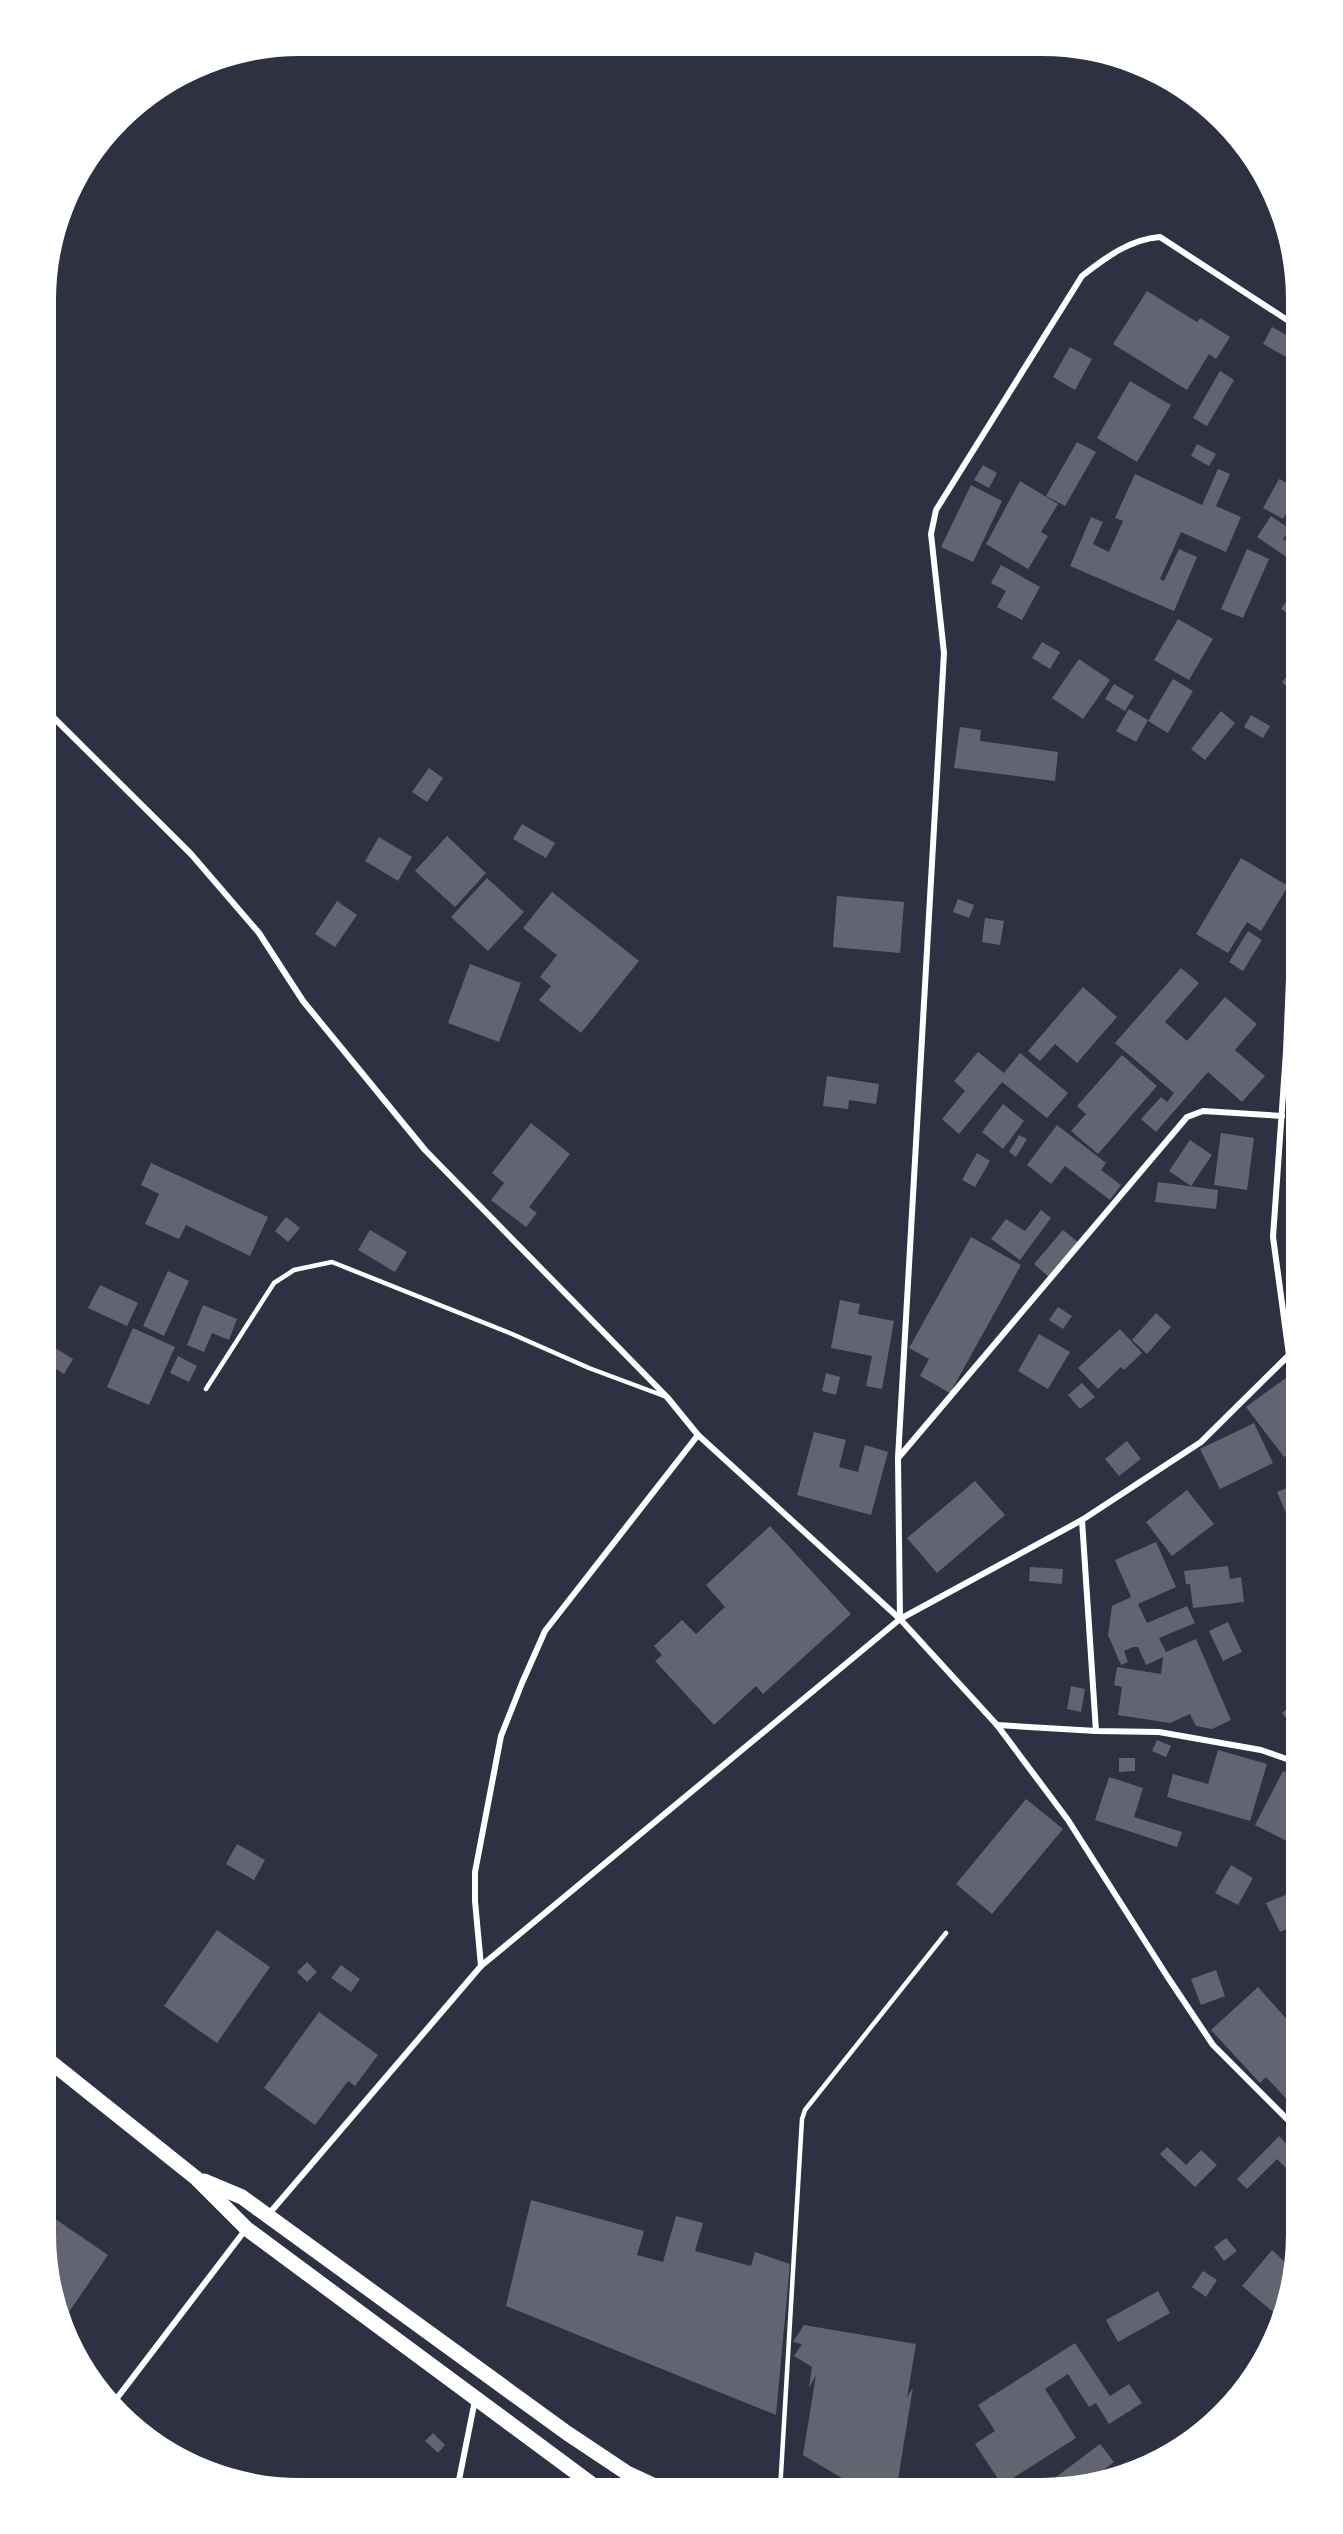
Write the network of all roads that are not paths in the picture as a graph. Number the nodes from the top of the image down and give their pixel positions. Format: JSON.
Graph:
{"nodes":[{"id":1,"x":1290,"y":322,"type":"edge"},
{"id":2,"x":52,"y":716,"type":"edge"},
{"id":3,"x":1290,"y":951,"type":"edge"},
{"id":4,"x":1290,"y":1012,"type":"edge"},
{"id":5,"x":1287,"y":1014,"type":"junction"},
{"id":6,"x":1282,"y":1116,"type":"junction"},
{"id":7,"x":1289,"y":1355,"type":"joint"},
{"id":8,"x":206,"y":1389,"type":"dead end"},
{"id":9,"x":667,"y":1397,"type":"junction"},
{"id":10,"x":698,"y":1435,"type":"junction"},
{"id":11,"x":898,"y":1458,"type":"junction"},
{"id":12,"x":1082,"y":1520,"type":"junction"},
{"id":13,"x":900,"y":1619,"type":"junction"},
{"id":14,"x":997,"y":1725,"type":"junction"},
{"id":15,"x":1096,"y":1731,"type":"junction"},
{"id":16,"x":1290,"y":1760,"type":"edge"},
{"id":17,"x":946,"y":1933,"type":"dead end"},
{"id":18,"x":481,"y":1966,"type":"junction"},
{"id":19,"x":52,"y":2063,"type":"edge"},
{"id":20,"x":1290,"y":2122,"type":"edge"},
{"id":21,"x":196,"y":2178,"type":"junction"},
{"id":22,"x":267,"y":2216,"type":"junction"},
{"id":23,"x":247,"y":2229,"type":"junction"},
{"id":24,"x":475,"y":2398,"type":"junction"},
{"id":25,"x":116,"y":2399,"type":"edge"},
{"id":26,"x":459,"y":2482,"type":"edge"},
{"id":27,"x":589,"y":2482,"type":"edge"},
{"id":28,"x":646,"y":2482,"type":"edge"},
{"id":29,"x":781,"y":2482,"type":"edge"}],
"edges":[{"from":1,"to":11,"type":"street"},
{"from":2,"to":9,"type":"street"},
{"from":3,"to":5,"type":"street"},
{"from":4,"to":5,"type":"street"},
{"from":5,"to":6,"type":"street"},
{"from":6,"to":7,"type":"street"},
{"from":6,"to":11,"type":"street"},
{"from":7,"to":12,"type":"street"},
{"from":8,"to":9,"type":"lane"},
{"from":9,"to":10,"type":"street"},
{"from":10,"to":13,"type":"street"},
{"from":10,"to":18,"type":"street"},
{"from":11,"to":13,"type":"street"},
{"from":12,"to":13,"type":"street"},
{"from":12,"to":15,"type":"street"},
{"from":13,"to":14,"type":"street"},
{"from":13,"to":18,"type":"street"},
{"from":14,"to":15,"type":"street"},
{"from":14,"to":20,"type":"street"},
{"from":15,"to":16,"type":"street"},
{"from":17,"to":29,"type":"lane"},
{"from":18,"to":22,"type":"street"},
{"from":19,"to":21,"type":"main road"},
{"from":21,"to":22,"type":"main road"},
{"from":21,"to":23,"type":"main road"},
{"from":22,"to":28,"type":"main road"},
{"from":23,"to":24,"type":"main road"},
{"from":23,"to":25,"type":"street"},
{"from":24,"to":26,"type":"street"},
{"from":24,"to":27,"type":"main road"}]}
